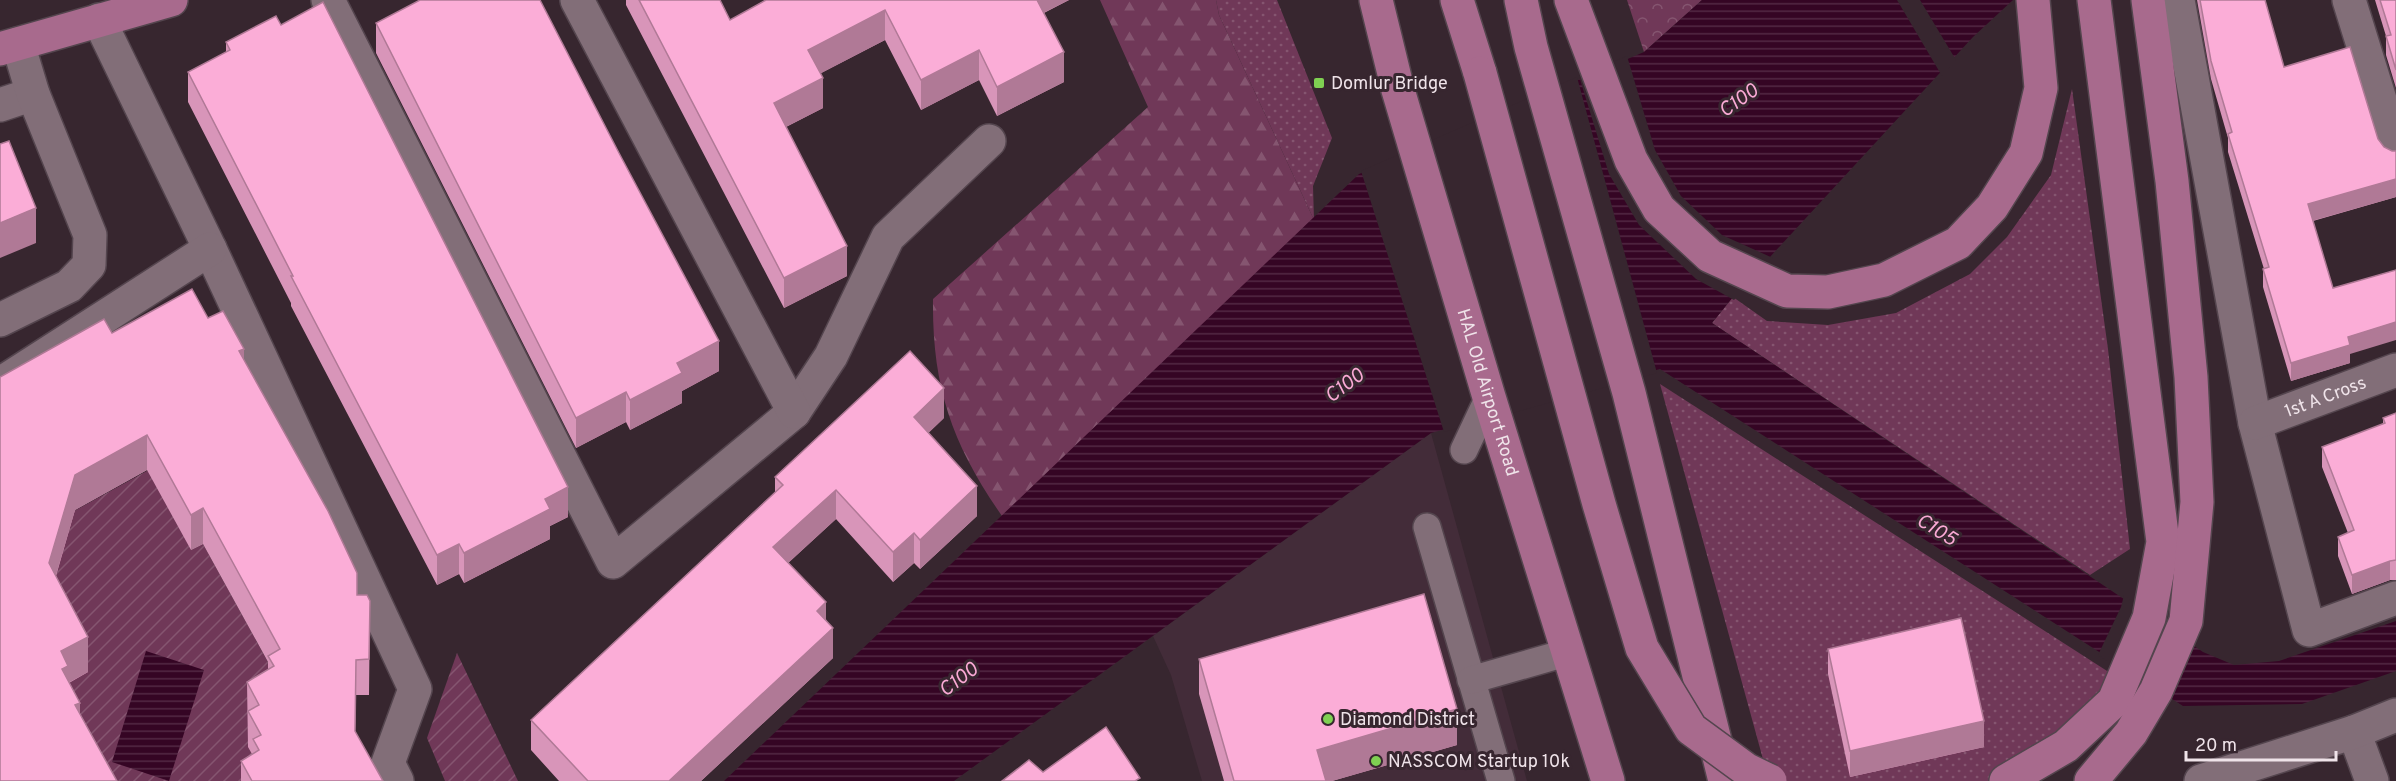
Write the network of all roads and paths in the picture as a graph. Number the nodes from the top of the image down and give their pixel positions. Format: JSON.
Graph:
{"nodes":[{"id":1,"x":171,"y":0,"type":"edge"},
{"id":2,"x":328,"y":0,"type":"edge"},
{"id":3,"x":577,"y":0,"type":"edge"},
{"id":4,"x":1376,"y":0,"type":"edge"},
{"id":5,"x":1457,"y":0,"type":"edge"},
{"id":6,"x":1521,"y":0,"type":"edge"},
{"id":7,"x":1571,"y":0,"type":"edge"},
{"id":8,"x":2033,"y":0,"type":"edge"},
{"id":9,"x":2094,"y":0,"type":"edge"},
{"id":10,"x":2148,"y":0,"type":"edge"},
{"id":11,"x":2178,"y":0,"type":"edge"},
{"id":12,"x":2349,"y":0,"type":"edge"},
{"id":13,"x":99,"y":20,"type":"junction"},
{"id":14,"x":9,"y":46,"type":"edge"},
{"id":15,"x":33,"y":94,"type":"junction"},
{"id":16,"x":0,"y":105,"type":"edge"},
{"id":17,"x":989,"y":141,"type":"dead end"},
{"id":18,"x":2396,"y":151,"type":"edge"},
{"id":19,"x":210,"y":249,"type":"junction"},
{"id":20,"x":0,"y":320,"type":"edge"},
{"id":21,"x":2396,"y":370,"type":"edge"},
{"id":22,"x":0,"y":384,"type":"edge"},
{"id":23,"x":794,"y":412,"type":"junction"},
{"id":24,"x":2255,"y":423,"type":"junction"},
{"id":25,"x":1427,"y":527,"type":"dead end"},
{"id":26,"x":2396,"y":598,"type":"edge"},
{"id":27,"x":1569,"y":652,"type":"junction"},
{"id":28,"x":1471,"y":680,"type":"junction"},
{"id":29,"x":2396,"y":715,"type":"edge"},
{"id":30,"x":2354,"y":732,"type":"junction"},
{"id":31,"x":397,"y":781,"type":"edge"},
{"id":32,"x":1501,"y":781,"type":"edge"},
{"id":33,"x":1608,"y":781,"type":"edge"},
{"id":34,"x":1725,"y":781,"type":"edge"},
{"id":35,"x":1770,"y":781,"type":"edge"},
{"id":36,"x":2006,"y":781,"type":"edge"},
{"id":37,"x":2091,"y":781,"type":"edge"},
{"id":38,"x":2201,"y":781,"type":"edge"},
{"id":39,"x":2372,"y":781,"type":"edge"}],
"edges":[{"from":1,"to":13,"type":"main road"},
{"from":2,"to":23,"type":"street"},
{"from":3,"to":23,"type":"street"},
{"from":4,"to":27,"type":"main road","name":"HAL Old Airport Road"},
{"from":5,"to":35,"type":"main road","bridge":true},
{"from":6,"to":34,"type":"main road"},
{"from":7,"to":8,"type":"main road"},
{"from":9,"to":36,"type":"main road"},
{"from":10,"to":37,"type":"main road"},
{"from":11,"to":24,"type":"street"},
{"from":12,"to":18,"type":"street"},
{"from":13,"to":14,"type":"main road"},
{"from":13,"to":19,"type":"street"},
{"from":14,"to":15,"type":"street"},
{"from":15,"to":16,"type":"street"},
{"from":15,"to":20,"type":"street"},
{"from":17,"to":23,"type":"street"},
{"from":19,"to":22,"type":"street"},
{"from":19,"to":31,"type":"street"},
{"from":21,"to":24,"type":"street","name":"1st A Cross"},
{"from":24,"to":26,"type":"street"},
{"from":25,"to":28,"type":"lane"},
{"from":27,"to":28,"type":"lane"},
{"from":27,"to":33,"type":"main road","name":"HAL Old Airport Road"},
{"from":28,"to":32,"type":"lane"},
{"from":29,"to":30,"type":"street"},
{"from":30,"to":38,"type":"street"},
{"from":30,"to":39,"type":"street"}]}
